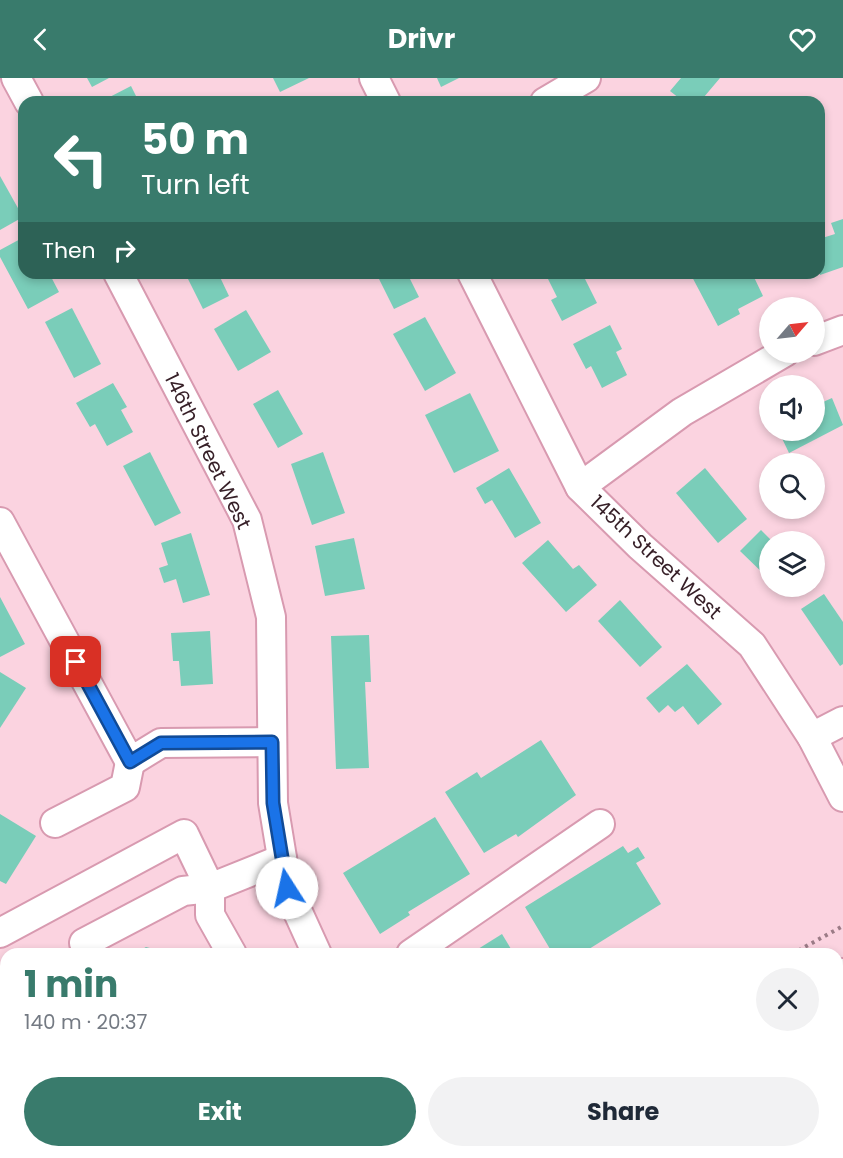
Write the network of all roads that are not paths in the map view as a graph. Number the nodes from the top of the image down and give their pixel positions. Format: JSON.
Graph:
{"nodes":[{"id":1,"x":16,"y":78,"type":"edge"},
{"id":2,"x":374,"y":78,"type":"edge"},
{"id":3,"x":586,"y":78,"type":"edge"},
{"id":4,"x":26,"y":96,"type":"edge"},
{"id":5,"x":383,"y":96,"type":"edge"},
{"id":6,"x":555,"y":96,"type":"edge"},
{"id":7,"x":121,"y":279,"type":"edge"},
{"id":8,"x":475,"y":279,"type":"edge"},
{"id":9,"x":843,"y":330,"type":"edge"},
{"id":10,"x":825,"y":337,"type":"edge"},
{"id":11,"x":766,"y":363,"type":"edge"},
{"id":12,"x":580,"y":487,"type":"junction"},
{"id":13,"x":0,"y":522,"type":"edge"},
{"id":14,"x":843,"y":721,"type":"edge"},
{"id":15,"x":812,"y":737,"type":"junction"},
{"id":16,"x":272,"y":742,"type":"junction"},
{"id":17,"x":130,"y":762,"type":"junction"},
{"id":18,"x":843,"y":797,"type":"edge"},
{"id":19,"x":55,"y":823,"type":"dead end"},
{"id":20,"x":600,"y":824,"type":"dead end"},
{"id":21,"x":282,"y":859,"type":"junction"},
{"id":22,"x":210,"y":888,"type":"junction"},
{"id":23,"x":0,"y":933,"type":"edge"},
{"id":24,"x":84,"y":943,"type":"dead end"},
{"id":25,"x":229,"y":948,"type":"edge"},
{"id":26,"x":314,"y":948,"type":"edge"},
{"id":27,"x":420,"y":948,"type":"edge"}],
"edges":[{"from":1,"to":4,"type":"street"},
{"from":2,"to":5,"type":"street"},
{"from":3,"to":6,"type":"street"},
{"from":7,"to":16,"type":"street","name":"146th Street West"},
{"from":8,"to":12,"type":"street","name":"145th Street West"},
{"from":9,"to":10,"type":"street"},
{"from":11,"to":12,"type":"street"},
{"from":12,"to":15,"type":"street","name":"145th Street West"},
{"from":13,"to":17,"type":"street"},
{"from":14,"to":15,"type":"street"},
{"from":15,"to":18,"type":"street","name":"145th Street West"},
{"from":16,"to":17,"type":"street"},
{"from":16,"to":21,"type":"street","name":"146th Street West"},
{"from":17,"to":19,"type":"street"},
{"from":20,"to":27,"type":"street"},
{"from":21,"to":22,"type":"street"},
{"from":21,"to":26,"type":"street","name":"146th Street West"},
{"from":22,"to":23,"type":"street"},
{"from":22,"to":24,"type":"street"},
{"from":22,"to":25,"type":"street"}]}
